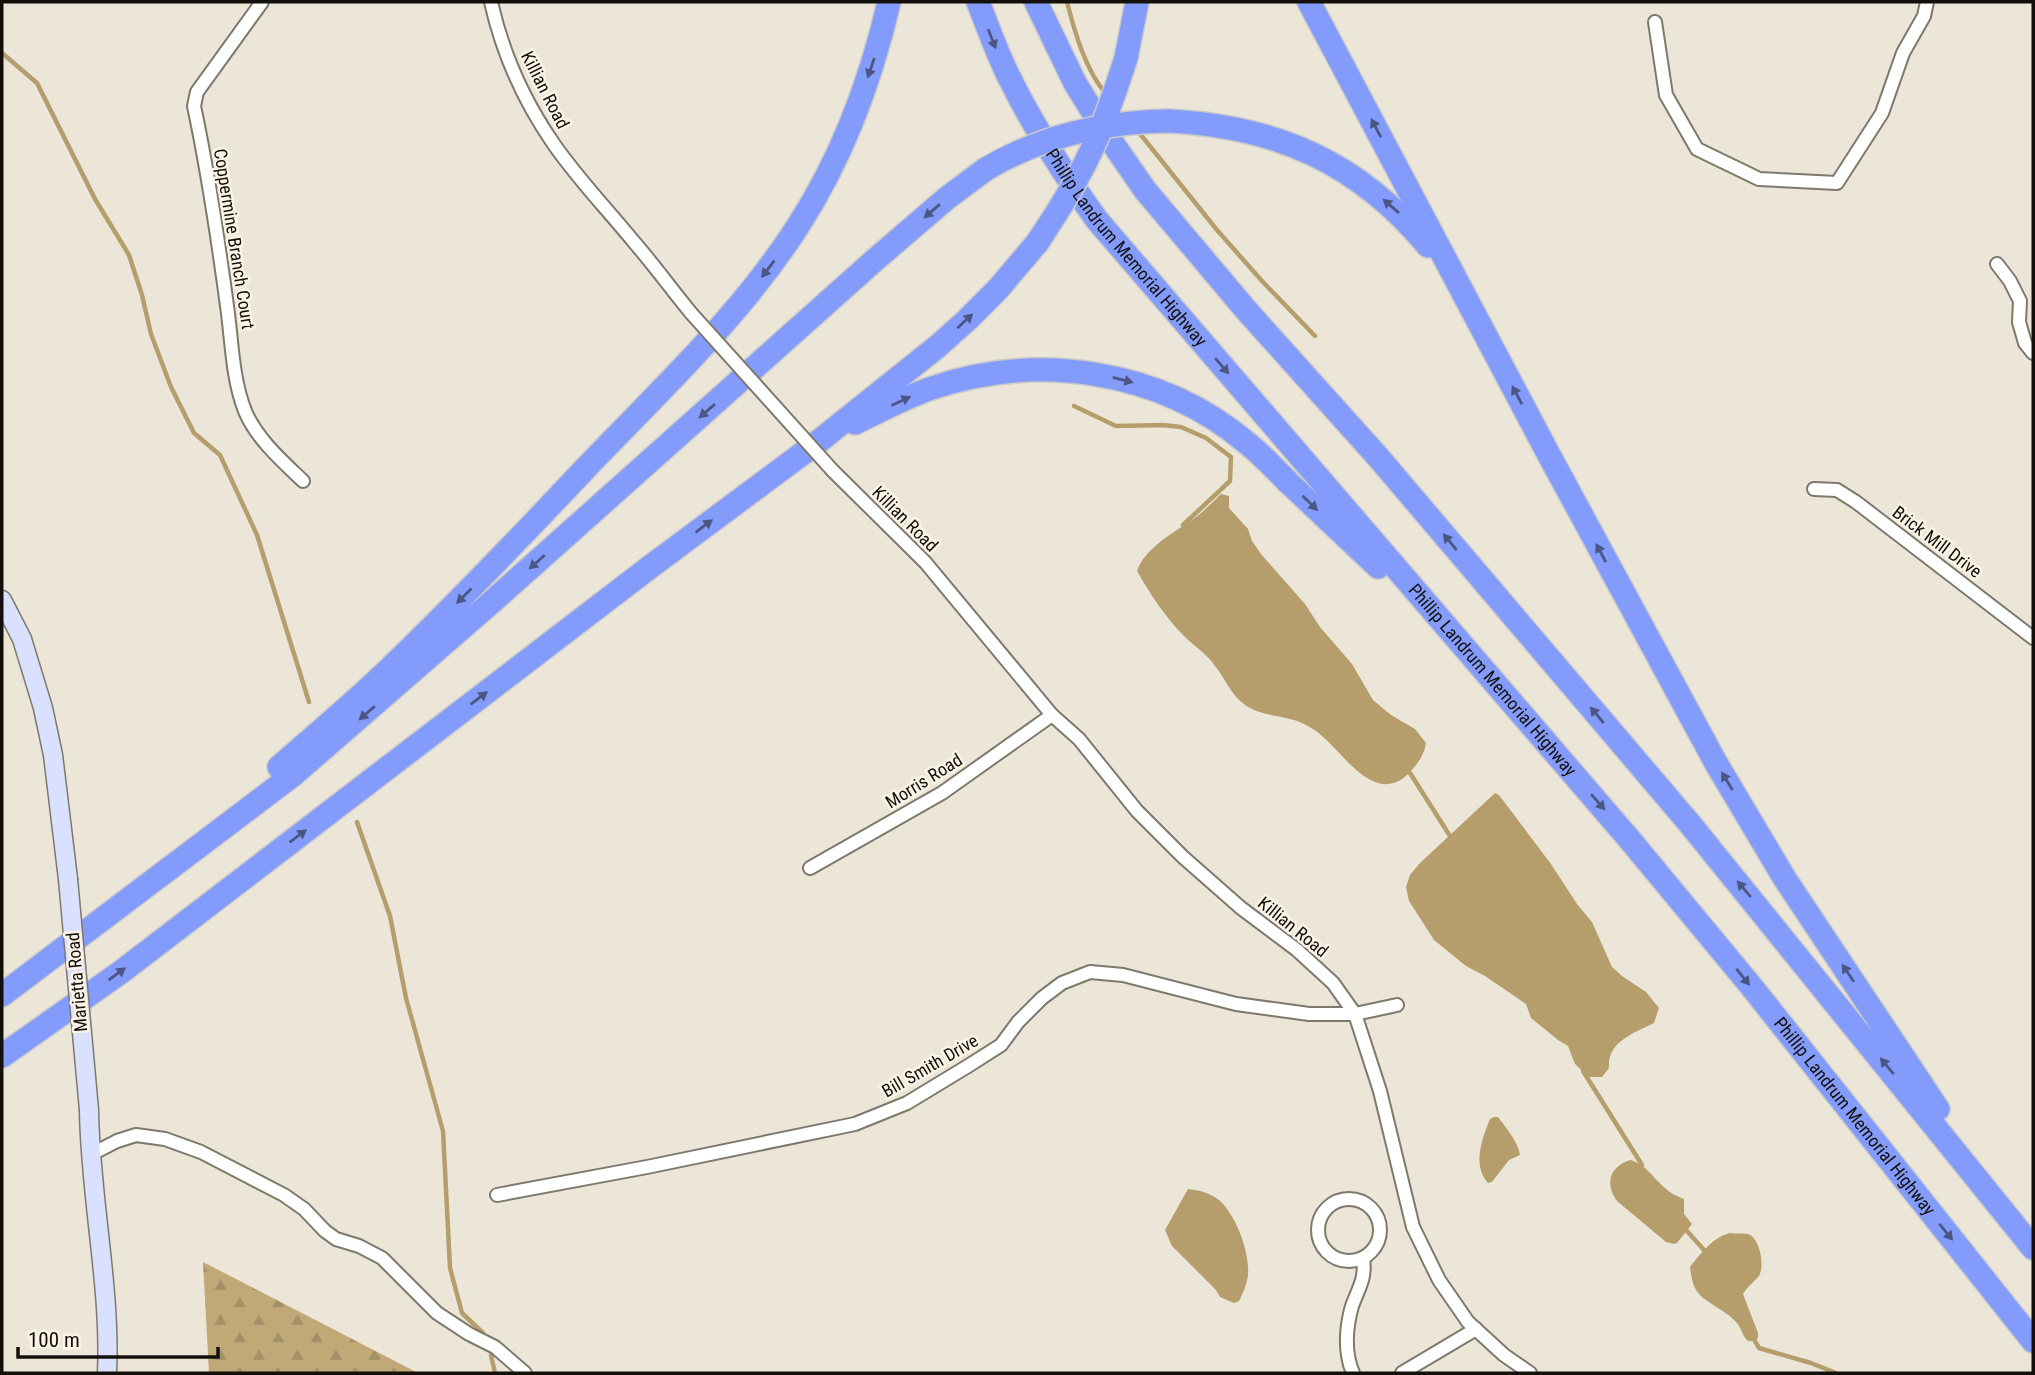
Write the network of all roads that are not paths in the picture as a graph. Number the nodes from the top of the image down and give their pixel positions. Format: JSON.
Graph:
{"nodes":[{"id":1,"x":262,"y":2,"type":"edge"},
{"id":2,"x":491,"y":2,"type":"edge"},
{"id":3,"x":889,"y":2,"type":"edge"},
{"id":4,"x":978,"y":2,"type":"edge"},
{"id":5,"x":1036,"y":2,"type":"edge"},
{"id":6,"x":1137,"y":2,"type":"edge"},
{"id":7,"x":1309,"y":2,"type":"edge"},
{"id":8,"x":1927,"y":2,"type":"edge"},
{"id":9,"x":1655,"y":22,"type":"dead end"},
{"id":10,"x":1997,"y":264,"type":"dead end"},
{"id":11,"x":1453,"y":275,"type":"junction"},
{"id":12,"x":2033,"y":353,"type":"edge"},
{"id":13,"x":818,"y":442,"type":"junction"},
{"id":14,"x":303,"y":481,"type":"dead end"},
{"id":15,"x":1814,"y":489,"type":"dead end"},
{"id":16,"x":3,"y":607,"type":"edge"},
{"id":17,"x":2033,"y":638,"type":"edge"},
{"id":18,"x":1473,"y":658,"type":"junction"},
{"id":19,"x":1052,"y":715,"type":"junction"},
{"id":20,"x":810,"y":868,"type":"dead end"},
{"id":21,"x":112,"y":911,"type":"junction"},
{"id":22,"x":2,"y":995,"type":"edge"},
{"id":23,"x":1397,"y":1005,"type":"dead end"},
{"id":24,"x":1355,"y":1014,"type":"junction"},
{"id":25,"x":2,"y":1056,"type":"edge"},
{"id":26,"x":90,"y":1154,"type":"junction"},
{"id":27,"x":497,"y":1195,"type":"dead end"},
{"id":28,"x":2007,"y":1215,"type":"junction"},
{"id":29,"x":2033,"y":1248,"type":"edge"},
{"id":30,"x":1363,"y":1258,"type":"junction"},
{"id":31,"x":1476,"y":1329,"type":"junction"},
{"id":32,"x":2033,"y":1341,"type":"edge"},
{"id":33,"x":107,"y":1373,"type":"edge"},
{"id":34,"x":525,"y":1373,"type":"edge"},
{"id":35,"x":1353,"y":1373,"type":"edge"},
{"id":36,"x":1402,"y":1373,"type":"edge"},
{"id":37,"x":1530,"y":1373,"type":"edge"}],
"edges":[{"from":1,"to":14,"type":"street","name":"Coppermine Branch Court"},
{"from":2,"to":19,"type":"street","name":"Killian Road","bridge":true},
{"from":3,"to":21,"type":"highway","one_way":true},
{"from":4,"to":18,"type":"highway","name":"Phillip Landrum Memorial Highway","one_way":true},
{"from":28,"to":5,"type":"highway","one_way":true},
{"from":13,"to":6,"type":"highway","one_way":true,"bridge":true},
{"from":11,"to":7,"type":"highway","one_way":true},
{"from":8,"to":9,"type":"street"},
{"from":10,"to":12,"type":"street"},
{"from":11,"to":21,"type":"highway","one_way":true,"bridge":true},
{"from":28,"to":11,"type":"highway","one_way":true},
{"from":13,"to":18,"type":"highway","one_way":true},
{"from":25,"to":13,"type":"highway","one_way":true},
{"from":15,"to":17,"type":"street","name":"Brick Mill Drive"},
{"from":16,"to":26,"type":"street","name":"Marietta Road","bridge":true},
{"from":18,"to":32,"type":"highway","name":"Phillip Landrum Memorial Highway","one_way":true},
{"from":19,"to":20,"type":"street","name":"Morris Road"},
{"from":19,"to":24,"type":"street","name":"Killian Road"},
{"from":21,"to":22,"type":"highway"},
{"from":23,"to":24,"type":"street"},
{"from":24,"to":27,"type":"street","name":"Bill Smith Drive"},
{"from":24,"to":31,"type":"street","name":"Killian Road"},
{"from":26,"to":33,"type":"street","name":"Marietta Road"},
{"from":26,"to":34,"type":"street"},
{"from":28,"to":29,"type":"highway"},
{"from":30,"to":30,"type":"street"},
{"from":30,"to":35,"type":"street"},
{"from":31,"to":36,"type":"street"},
{"from":31,"to":37,"type":"street","name":"Killian Road"}]}
